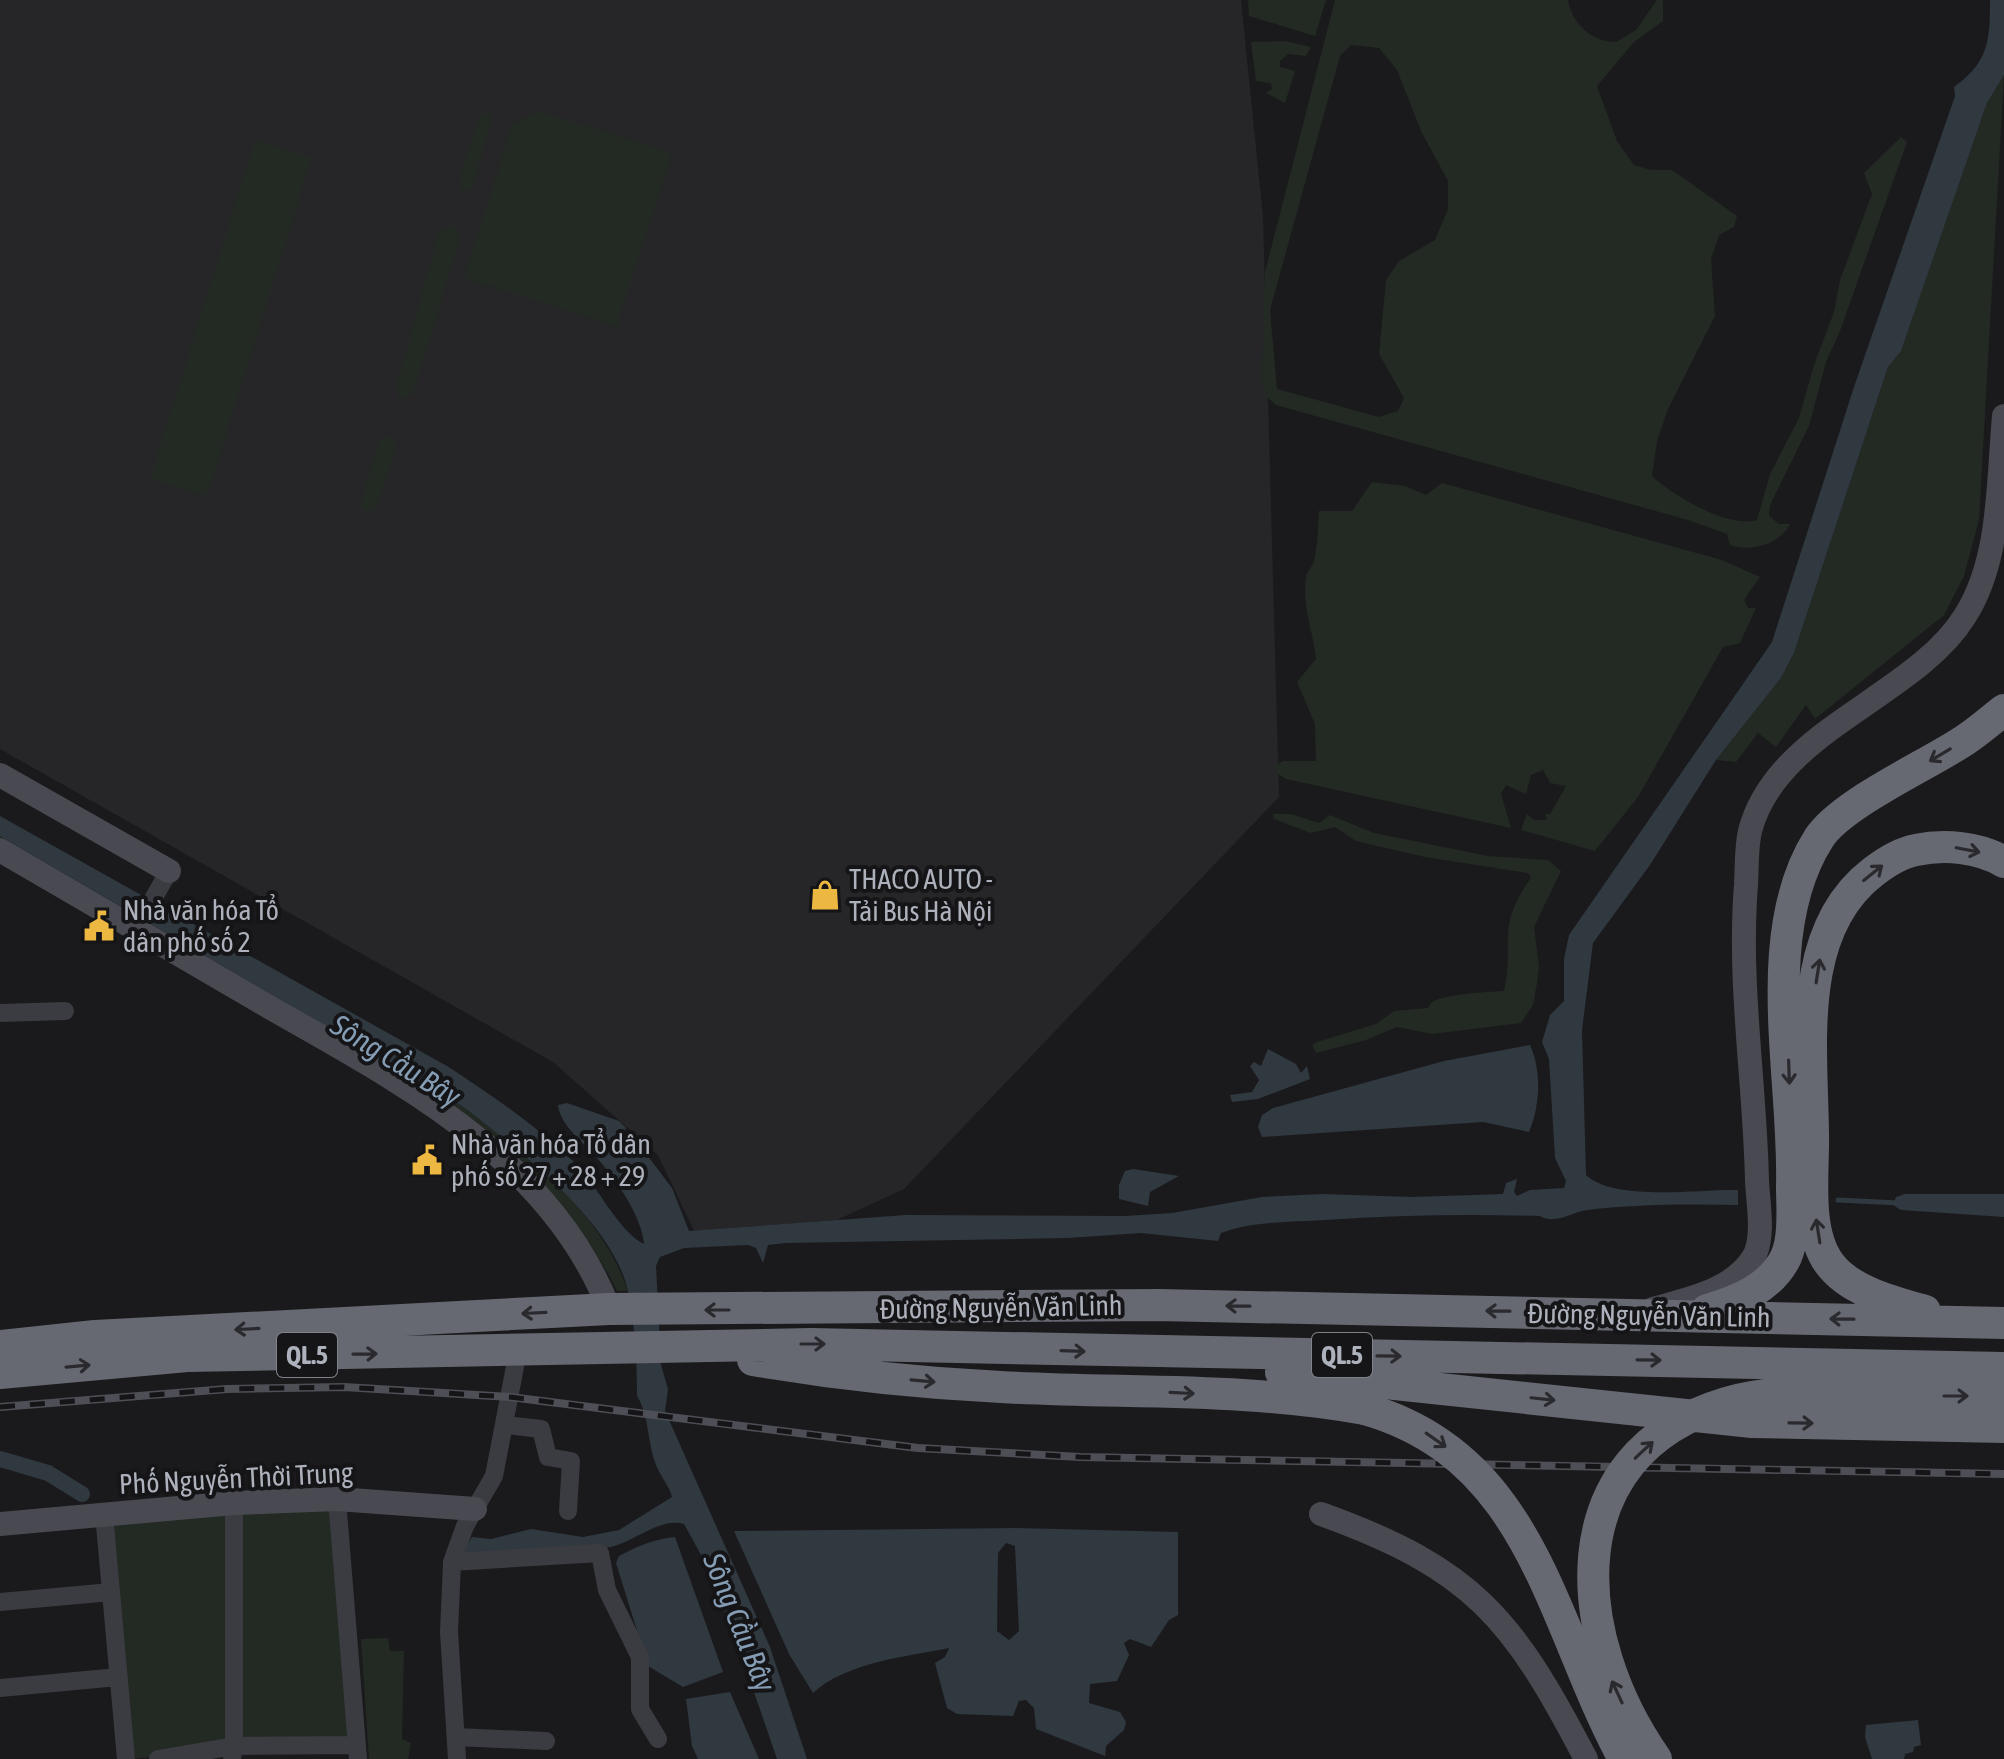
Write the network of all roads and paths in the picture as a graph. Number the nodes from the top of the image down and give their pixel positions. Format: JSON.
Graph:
{"nodes":[{"id":1,"x":2004,"y":416,"type":"edge"},
{"id":2,"x":2004,"y":710,"type":"edge"},
{"id":3,"x":0,"y":775,"type":"edge"},
{"id":4,"x":0,"y":850,"type":"edge"},
{"id":5,"x":2004,"y":862,"type":"edge"},
{"id":6,"x":163,"y":881,"type":"joint"},
{"id":7,"x":136,"y":929,"type":"junction"},
{"id":8,"x":65,"y":1011,"type":"dead end"},
{"id":9,"x":0,"y":1013,"type":"edge"},
{"id":10,"x":1793,"y":1172,"type":"junction"},
{"id":11,"x":1757,"y":1174,"type":"junction"},
{"id":12,"x":611,"y":1309,"type":"junction"},
{"id":13,"x":1633,"y":1314,"type":"junction"},
{"id":14,"x":1689,"y":1315,"type":"junction"},
{"id":15,"x":1970,"y":1322,"type":"junction"},
{"id":16,"x":2004,"y":1323,"type":"edge"},
{"id":17,"x":0,"y":1346,"type":"edge"},
{"id":18,"x":679,"y":1347,"type":"junction"},
{"id":19,"x":518,"y":1351,"type":"junction"},
{"id":20,"x":1132,"y":1352,"type":"junction"},
{"id":21,"x":2004,"y":1368,"type":"edge"},
{"id":22,"x":0,"y":1373,"type":"edge"},
{"id":23,"x":2004,"y":1396,"type":"edge"},
{"id":24,"x":506,"y":1425,"type":"junction"},
{"id":25,"x":2004,"y":1427,"type":"edge"},
{"id":26,"x":337,"y":1499,"type":"junction"},
{"id":27,"x":234,"y":1503,"type":"junction"},
{"id":28,"x":475,"y":1509,"type":"junction"},
{"id":29,"x":568,"y":1511,"type":"dead end"},
{"id":30,"x":104,"y":1514,"type":"junction"},
{"id":31,"x":1321,"y":1514,"type":"dead end"},
{"id":32,"x":0,"y":1524,"type":"edge"},
{"id":33,"x":452,"y":1562,"type":"junction"},
{"id":34,"x":111,"y":1592,"type":"junction"},
{"id":35,"x":0,"y":1602,"type":"edge"},
{"id":36,"x":118,"y":1677,"type":"junction"},
{"id":37,"x":0,"y":1688,"type":"edge"},
{"id":38,"x":456,"y":1737,"type":"junction"},
{"id":39,"x":658,"y":1739,"type":"dead end"},
{"id":40,"x":546,"y":1741,"type":"dead end"},
{"id":41,"x":233,"y":1752,"type":"edge"},
{"id":42,"x":358,"y":1752,"type":"edge"},
{"id":43,"x":126,"y":1759,"type":"edge"},
{"id":44,"x":160,"y":1759,"type":"edge"},
{"id":45,"x":457,"y":1759,"type":"edge"},
{"id":46,"x":1586,"y":1759,"type":"edge"},
{"id":47,"x":1624,"y":1759,"type":"edge"},
{"id":48,"x":1656,"y":1759,"type":"edge"}],
"edges":[{"from":1,"to":11,"type":"main road"},
{"from":2,"to":10,"type":"highway","one_way":true},
{"from":3,"to":6,"type":"main road"},
{"from":4,"to":7,"type":"main road"},
{"from":15,"to":5,"type":"highway","one_way":true},
{"from":6,"to":7,"type":"street"},
{"from":7,"to":12,"type":"main road"},
{"from":8,"to":9,"type":"street"},
{"from":10,"to":11,"type":"main road"},
{"from":10,"to":14,"type":"highway"},
{"from":11,"to":13,"type":"main road"},
{"from":13,"to":12,"type":"highway","name":"Đường Nguyễn Văn Linh","number":"QL.5","one_way":true},
{"from":12,"to":17,"type":"highway","name":"Đường Nguyễn Văn Linh","number":"QL.5","one_way":true},
{"from":13,"to":14,"type":"highway","name":"Đường Nguyễn Văn Linh","number":"QL.5"},
{"from":15,"to":14,"type":"highway","name":"Đường Nguyễn Văn Linh","number":"QL.5","one_way":true},
{"from":15,"to":16,"type":"highway","name":"Đường Nguyễn Văn Linh","number":"QL.5"},
{"from":18,"to":19,"type":"highway","name":"Đường Nguyễn Văn Linh","number":"QL.5"},
{"from":18,"to":20,"type":"highway","name":"Đường Nguyễn Văn Linh","number":"QL.5","one_way":true},
{"from":18,"to":47,"type":"highway","one_way":true,"bridge":true},
{"from":22,"to":19,"type":"highway","name":"Đường Nguyễn Văn Linh","number":"QL.5","one_way":true},
{"from":19,"to":24,"type":"street"},
{"from":20,"to":21,"type":"highway","name":"Đường Nguyễn Văn Linh","number":"QL.5","one_way":true},
{"from":20,"to":25,"type":"highway","one_way":true},
{"from":48,"to":23,"type":"highway","one_way":true,"bridge":true},
{"from":24,"to":28,"type":"street"},
{"from":24,"to":29,"type":"street"},
{"from":26,"to":27,"type":"main road","name":"Phố Nguyễn Thời Trung"},
{"from":26,"to":28,"type":"main road","name":"Phố Nguyễn Thời Trung"},
{"from":26,"to":42,"type":"street"},
{"from":27,"to":30,"type":"main road","name":"Phố Nguyễn Thời Trung"},
{"from":27,"to":41,"type":"street"},
{"from":28,"to":33,"type":"street"},
{"from":30,"to":32,"type":"main road","name":"Phố Nguyễn Thời Trung"},
{"from":30,"to":34,"type":"street"},
{"from":31,"to":46,"type":"main road"},
{"from":33,"to":38,"type":"street"},
{"from":33,"to":39,"type":"street"},
{"from":34,"to":35,"type":"street"},
{"from":34,"to":36,"type":"street"},
{"from":36,"to":37,"type":"street"},
{"from":36,"to":43,"type":"street"},
{"from":38,"to":40,"type":"street"},
{"from":38,"to":45,"type":"street"},
{"from":41,"to":42,"type":"street"},
{"from":41,"to":44,"type":"street"}]}
